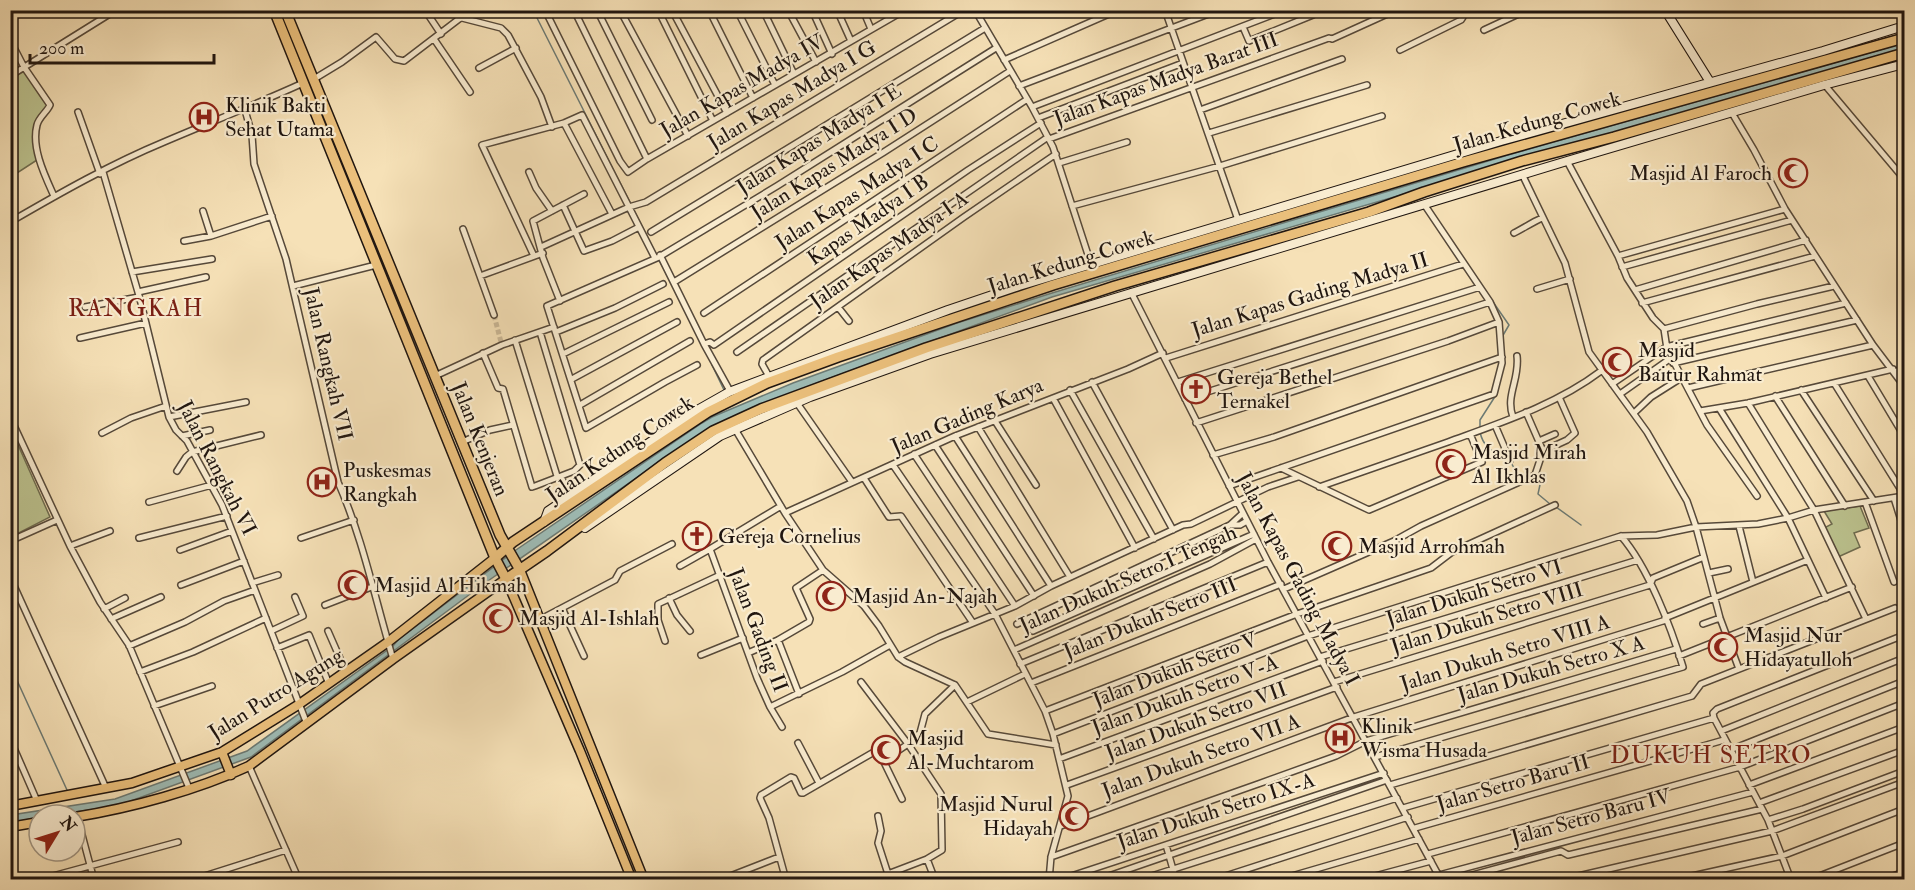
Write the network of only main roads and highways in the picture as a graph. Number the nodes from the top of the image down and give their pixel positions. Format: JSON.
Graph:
{"nodes":[{"id":1,"x":274,"y":10,"type":"edge"},
{"id":2,"x":285,"y":10,"type":"edge"},
{"id":3,"x":1665,"y":10,"type":"edge"},
{"id":4,"x":1905,"y":26,"type":"edge"},
{"id":5,"x":1905,"y":38,"type":"edge"},
{"id":6,"x":1905,"y":53,"type":"edge"},
{"id":7,"x":1824,"y":56,"type":"junction"},
{"id":8,"x":1905,"y":64,"type":"edge"},
{"id":9,"x":1822,"y":81,"type":"junction"},
{"id":10,"x":1710,"y":82,"type":"junction"},
{"id":11,"x":1367,"y":186,"type":"junction"},
{"id":12,"x":1370,"y":217,"type":"junction"},
{"id":13,"x":1053,"y":285,"type":"junction"},
{"id":14,"x":1115,"y":286,"type":"junction"},
{"id":15,"x":1028,"y":313,"type":"junction"},
{"id":16,"x":960,"y":316,"type":"junction"},
{"id":17,"x":771,"y":378,"type":"junction"},
{"id":18,"x":728,"y":396,"type":"junction"},
{"id":19,"x":781,"y":406,"type":"junction"},
{"id":20,"x":544,"y":522,"type":"junction"},
{"id":21,"x":572,"y":532,"type":"junction"},
{"id":22,"x":508,"y":550,"type":"junction"},
{"id":23,"x":496,"y":559,"type":"junction"},
{"id":24,"x":519,"y":568,"type":"junction"},
{"id":25,"x":505,"y":577,"type":"junction"},
{"id":26,"x":222,"y":754,"type":"junction"},
{"id":27,"x":229,"y":772,"type":"junction"},
{"id":28,"x":10,"y":806,"type":"edge"},
{"id":29,"x":87,"y":815,"type":"edge"},
{"id":30,"x":27,"y":824,"type":"edge"},
{"id":31,"x":10,"y":827,"type":"edge"},
{"id":32,"x":632,"y":879,"type":"edge"},
{"id":33,"x":644,"y":879,"type":"edge"}],
"edges":[{"from":1,"to":23,"type":"highway","name":"Jalan Kenjeran"},
{"from":2,"to":22,"type":"highway","name":"Jalan Kenjeran"},
{"from":3,"to":10,"type":"main road"},
{"from":4,"to":7,"type":"main road","name":"Jalan Kedung Cowek"},
{"from":5,"to":7,"type":"highway","name":"Jalan Kedung Cowek"},
{"from":6,"to":9,"type":"highway","name":"Jalan Kedung Cowek"},
{"from":7,"to":10,"type":"main road","name":"Jalan Kedung Cowek"},
{"from":7,"to":11,"type":"highway","name":"Jalan Kedung Cowek"},
{"from":8,"to":9,"type":"main road","name":"Jalan Kedung Cowek"},
{"from":9,"to":12,"type":"main road","name":"Jalan Kedung Cowek"},
{"from":9,"to":12,"type":"highway","name":"Jalan Kedung Cowek"},
{"from":10,"to":11,"type":"main road","name":"Jalan Kedung Cowek"},
{"from":11,"to":13,"type":"highway","name":"Jalan Kedung Cowek"},
{"from":11,"to":17,"type":"main road","name":"Jalan Kedung Cowek"},
{"from":12,"to":14,"type":"highway","name":"Jalan Kedung Cowek"},
{"from":12,"to":19,"type":"main road","name":"Jalan Kedung Cowek"},
{"from":13,"to":14,"type":"highway"},
{"from":13,"to":16,"type":"highway","name":"Jalan Kedung Cowek"},
{"from":14,"to":15,"type":"highway","name":"Jalan Kedung Cowek"},
{"from":15,"to":16,"type":"highway"},
{"from":15,"to":19,"type":"highway","name":"Jalan Kedung Cowek"},
{"from":16,"to":17,"type":"highway","name":"Jalan Kedung Cowek"},
{"from":17,"to":18,"type":"highway","name":"Jalan Kedung Cowek"},
{"from":18,"to":20,"type":"highway","name":"Jalan Kedung Cowek"},
{"from":18,"to":20,"type":"main road","name":"Jalan Kedung Cowek"},
{"from":19,"to":21,"type":"main road","name":"Jalan Kedung Cowek"},
{"from":19,"to":21,"type":"highway","name":"Jalan Kedung Cowek"},
{"from":20,"to":22,"type":"highway"},
{"from":21,"to":24,"type":"highway"},
{"from":22,"to":23,"type":"highway"},
{"from":22,"to":24,"type":"highway","name":"Jalan Kenjeran"},
{"from":23,"to":25,"type":"highway","name":"Jalan Kenjeran"},
{"from":23,"to":26,"type":"main road","name":"Jalan Putro Agung"},
{"from":24,"to":25,"type":"highway"},
{"from":24,"to":33,"type":"main road","name":"Jalan Kenjeran"},
{"from":25,"to":27,"type":"main road","name":"Jalan Putro Agung"},
{"from":25,"to":32,"type":"main road","name":"Jalan Kenjeran"},
{"from":26,"to":27,"type":"main road"},
{"from":26,"to":28,"type":"main road","name":"Jalan Putro Agung"},
{"from":27,"to":29,"type":"main road","name":"Jalan Putro Agung"},
{"from":30,"to":31,"type":"main road"}]}
